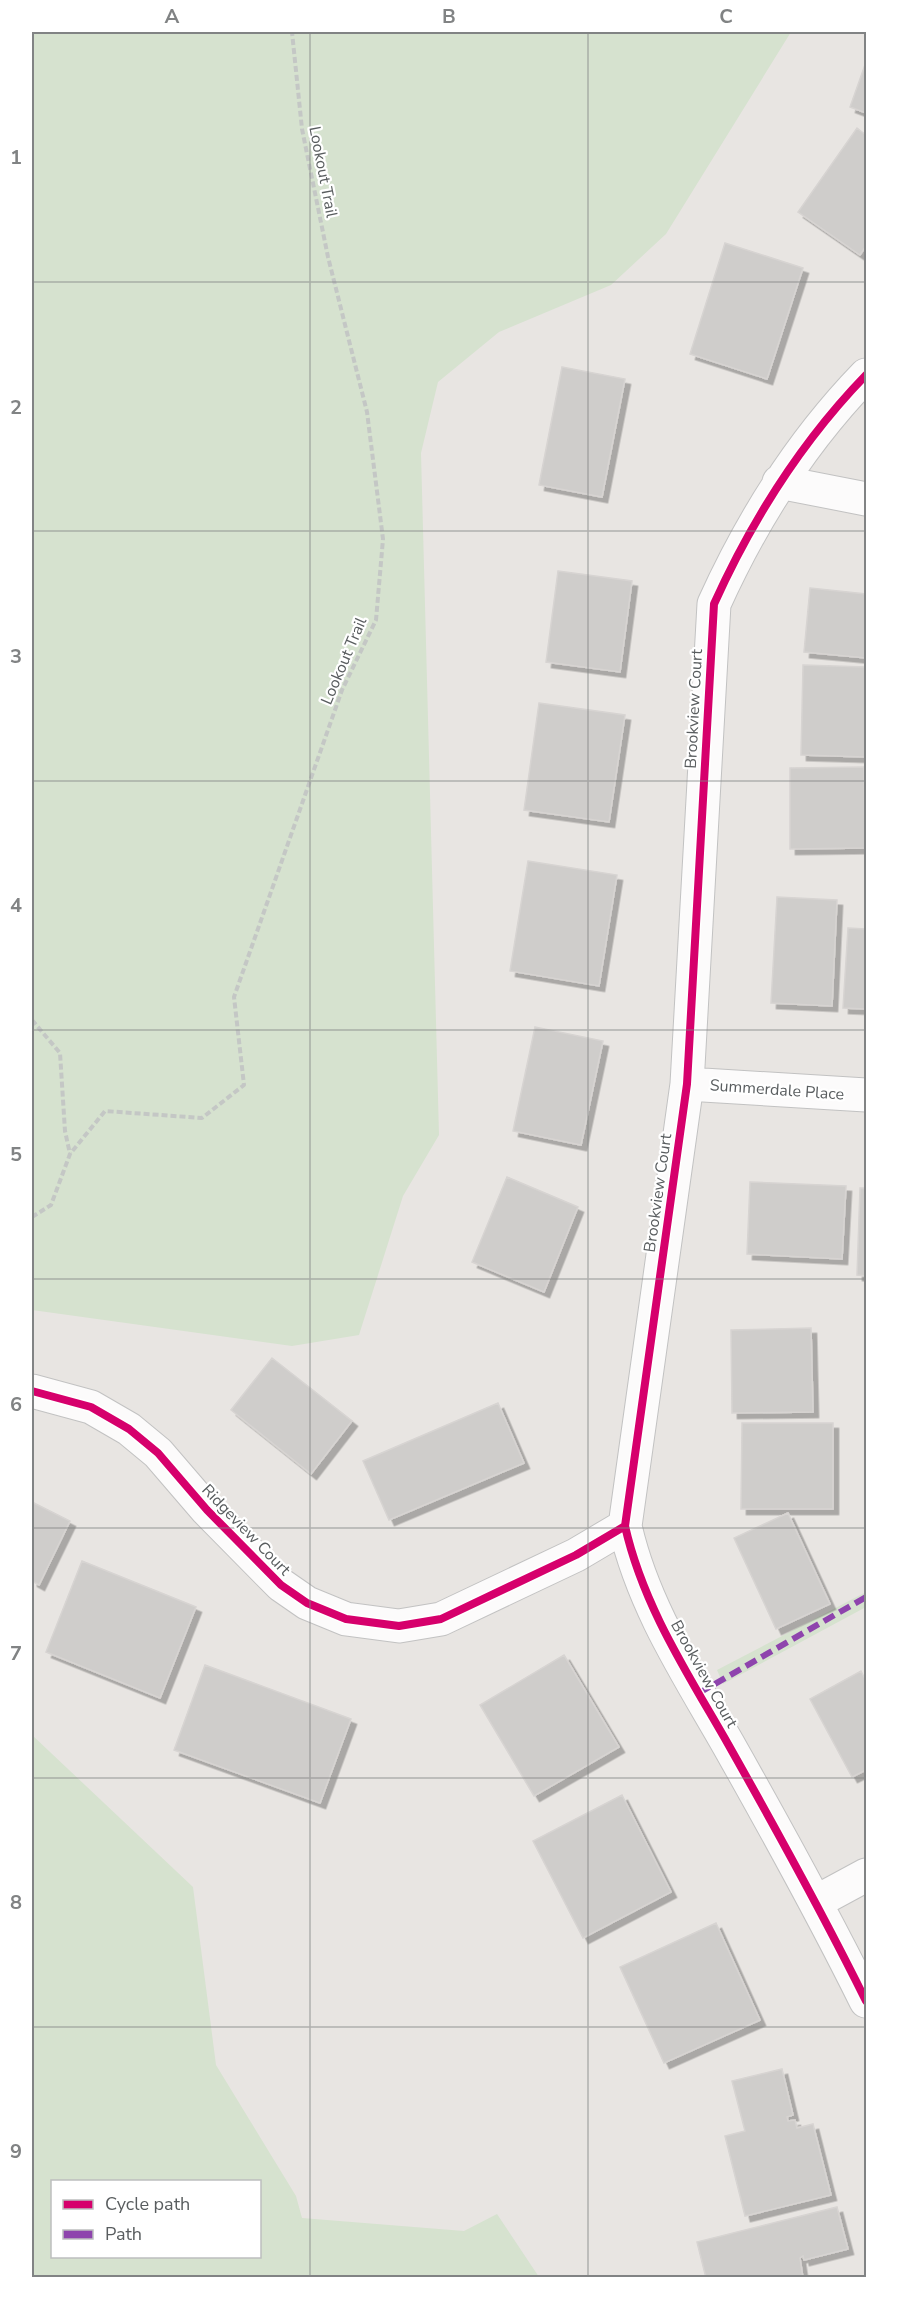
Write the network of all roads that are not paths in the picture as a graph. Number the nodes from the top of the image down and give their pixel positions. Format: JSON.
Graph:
{"nodes":[{"id":1,"x":867,"y":375,"type":"edge"},
{"id":2,"x":779,"y":482,"type":"junction"},
{"id":3,"x":867,"y":499,"type":"edge"},
{"id":4,"x":687,"y":1084,"type":"junction"},
{"id":5,"x":867,"y":1095,"type":"edge"},
{"id":6,"x":32,"y":1391,"type":"edge"},
{"id":7,"x":626,"y":1526,"type":"junction"},
{"id":8,"x":867,"y":1875,"type":"edge"},
{"id":9,"x":816,"y":1902,"type":"junction"},
{"id":10,"x":867,"y":2001,"type":"edge"}],
"edges":[{"from":1,"to":2,"type":"street","name":"Brookview Court"},
{"from":2,"to":3,"type":"street"},
{"from":2,"to":4,"type":"street","name":"Brookview Court"},
{"from":4,"to":5,"type":"street","name":"Summerdale Place"},
{"from":4,"to":7,"type":"street","name":"Brookview Court"},
{"from":6,"to":7,"type":"street","name":"Ridgeview Court"},
{"from":7,"to":9,"type":"street","name":"Brookview Court"},
{"from":8,"to":9,"type":"street"},
{"from":9,"to":10,"type":"street","name":"Brookview Court"}]}
